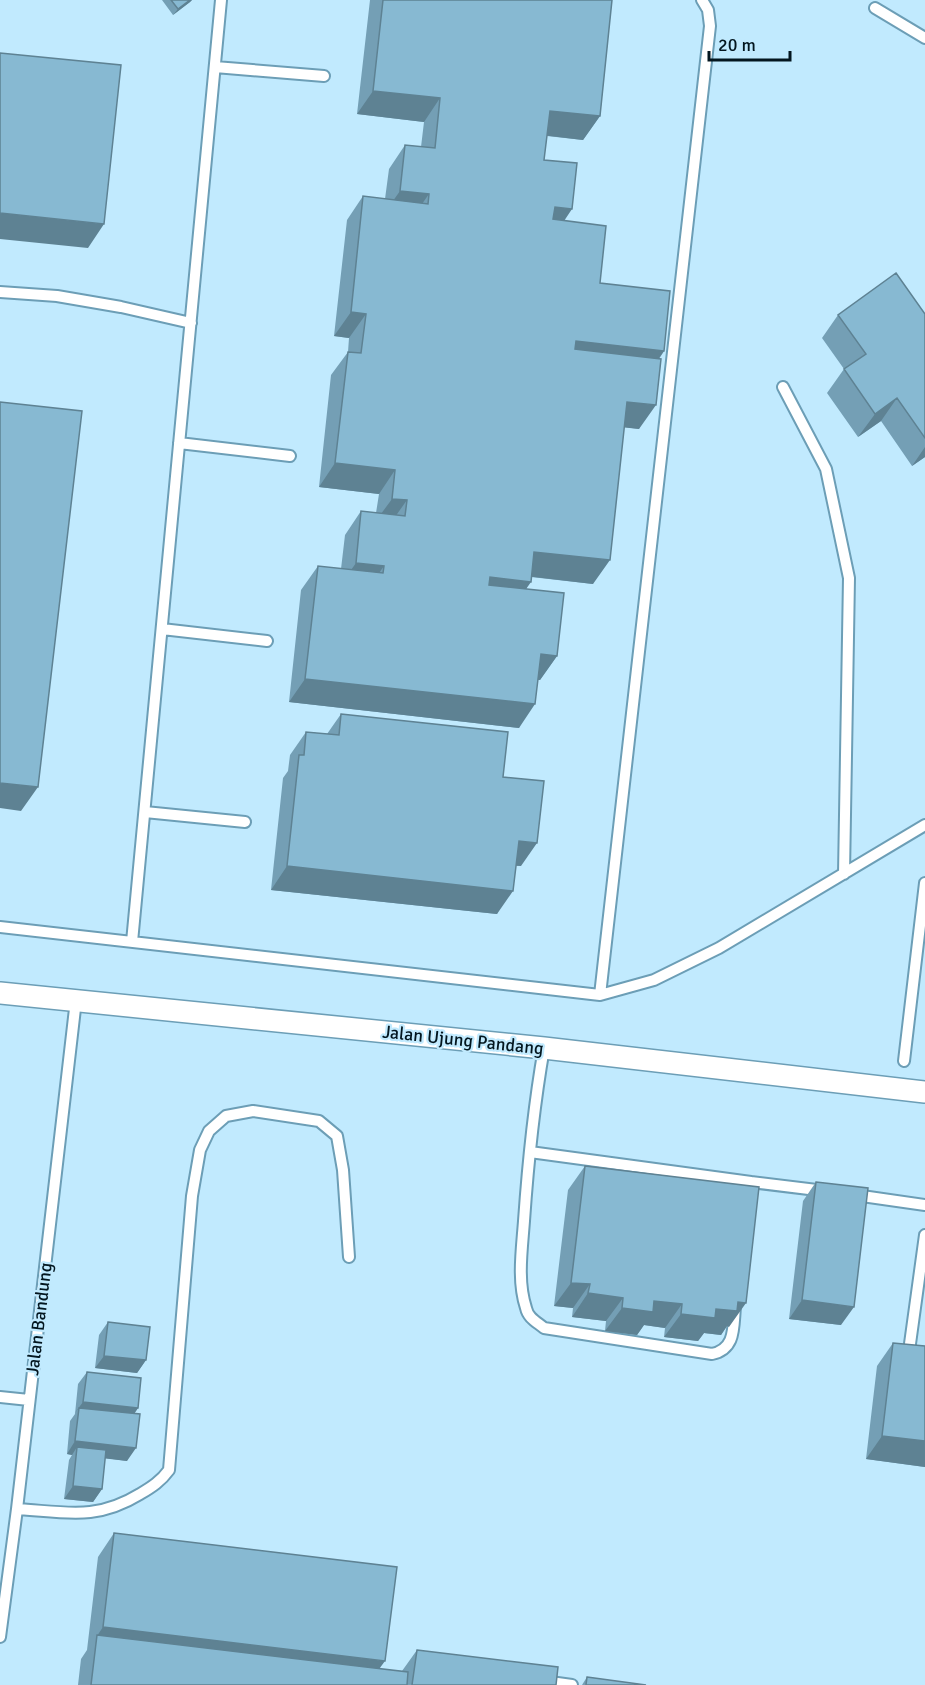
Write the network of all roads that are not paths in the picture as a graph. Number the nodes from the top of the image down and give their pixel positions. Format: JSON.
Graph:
{"nodes":[{"id":1,"x":221,"y":0,"type":"edge"},
{"id":2,"x":702,"y":0,"type":"edge"},
{"id":3,"x":875,"y":8,"type":"dead end"},
{"id":4,"x":925,"y":38,"type":"edge"},
{"id":5,"x":215,"y":67,"type":"junction"},
{"id":6,"x":324,"y":76,"type":"dead end"},
{"id":7,"x":0,"y":292,"type":"edge"},
{"id":8,"x":190,"y":323,"type":"junction"},
{"id":9,"x":783,"y":387,"type":"dead end"},
{"id":10,"x":179,"y":443,"type":"junction"},
{"id":11,"x":290,"y":456,"type":"dead end"},
{"id":12,"x":162,"y":629,"type":"junction"},
{"id":13,"x":267,"y":641,"type":"dead end"},
{"id":14,"x":145,"y":812,"type":"junction"},
{"id":15,"x":244,"y":822,"type":"dead end"},
{"id":16,"x":925,"y":825,"type":"edge"},
{"id":17,"x":844,"y":874,"type":"junction"},
{"id":18,"x":925,"y":883,"type":"edge"},
{"id":19,"x":0,"y":927,"type":"edge"},
{"id":20,"x":132,"y":942,"type":"junction"},
{"id":21,"x":0,"y":993,"type":"edge"},
{"id":22,"x":600,"y":995,"type":"junction"},
{"id":23,"x":76,"y":1000,"type":"junction"},
{"id":24,"x":543,"y":1048,"type":"junction"},
{"id":25,"x":904,"y":1060,"type":"dead end"},
{"id":26,"x":925,"y":1092,"type":"edge"},
{"id":27,"x":530,"y":1152,"type":"junction"},
{"id":28,"x":751,"y":1182,"type":"junction"},
{"id":29,"x":748,"y":1205,"type":"edge"},
{"id":30,"x":925,"y":1205,"type":"edge"},
{"id":31,"x":925,"y":1235,"type":"edge"},
{"id":32,"x":349,"y":1257,"type":"dead end"},
{"id":33,"x":736,"y":1297,"type":"edge"},
{"id":34,"x":909,"y":1351,"type":"edge"},
{"id":35,"x":0,"y":1397,"type":"edge"},
{"id":36,"x":29,"y":1400,"type":"junction"},
{"id":37,"x":17,"y":1509,"type":"junction"},
{"id":38,"x":0,"y":1638,"type":"edge"},
{"id":39,"x":541,"y":1680,"type":"edge"},
{"id":40,"x":572,"y":1685,"type":"edge"}],
"edges":[{"from":1,"to":5,"type":"lane"},
{"from":2,"to":22,"type":"lane"},
{"from":3,"to":4,"type":"lane"},
{"from":5,"to":6,"type":"lane"},
{"from":5,"to":8,"type":"lane"},
{"from":7,"to":8,"type":"lane"},
{"from":8,"to":10,"type":"lane"},
{"from":9,"to":17,"type":"lane"},
{"from":10,"to":11,"type":"lane"},
{"from":10,"to":12,"type":"lane"},
{"from":12,"to":13,"type":"lane"},
{"from":12,"to":14,"type":"lane"},
{"from":14,"to":15,"type":"lane"},
{"from":14,"to":20,"type":"lane"},
{"from":16,"to":17,"type":"lane"},
{"from":17,"to":22,"type":"lane"},
{"from":18,"to":25,"type":"lane"},
{"from":19,"to":20,"type":"lane"},
{"from":20,"to":22,"type":"lane"},
{"from":21,"to":23,"type":"street","name":"Jalan Ujung Pandang"},
{"from":23,"to":24,"type":"street","name":"Jalan Ujung Pandang"},
{"from":23,"to":36,"type":"lane","name":"Jalan Bandung"},
{"from":24,"to":26,"type":"street","name":"Jalan Ujung Pandang"},
{"from":24,"to":27,"type":"lane"},
{"from":27,"to":28,"type":"lane"},
{"from":27,"to":33,"type":"lane"},
{"from":28,"to":29,"type":"lane"},
{"from":28,"to":30,"type":"lane"},
{"from":31,"to":34,"type":"lane"},
{"from":32,"to":37,"type":"lane"},
{"from":35,"to":36,"type":"lane"},
{"from":36,"to":37,"type":"lane","name":"Jalan Bandung"},
{"from":37,"to":38,"type":"lane","name":"Jalan Bandung"},
{"from":39,"to":40,"type":"lane"}]}
